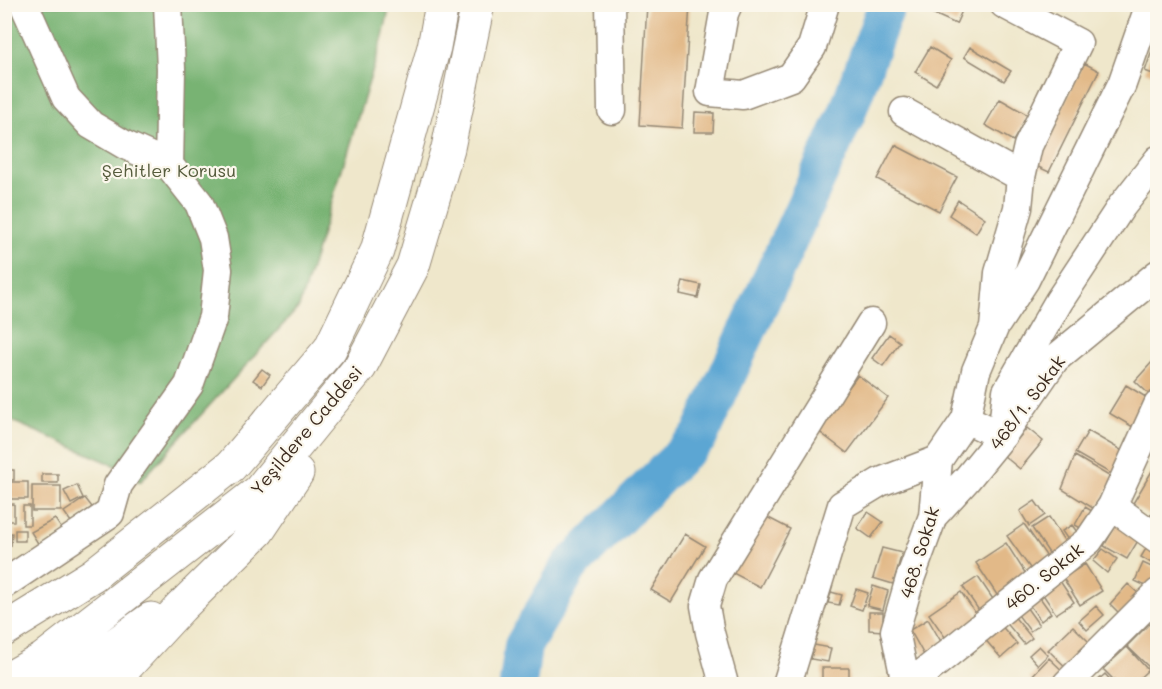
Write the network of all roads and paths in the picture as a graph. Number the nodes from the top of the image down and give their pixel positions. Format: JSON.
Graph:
{"nodes":[{"id":1,"x":24,"y":4,"type":"edge"},
{"id":2,"x":168,"y":4,"type":"edge"},
{"id":3,"x":442,"y":4,"type":"edge"},
{"id":4,"x":478,"y":4,"type":"edge"},
{"id":5,"x":610,"y":4,"type":"edge"},
{"id":6,"x":728,"y":4,"type":"edge"},
{"id":7,"x":825,"y":4,"type":"edge"},
{"id":8,"x":1004,"y":4,"type":"edge"},
{"id":9,"x":1150,"y":4,"type":"edge"},
{"id":10,"x":612,"y":110,"type":"dead end"},
{"id":11,"x":904,"y":112,"type":"dead end"},
{"id":12,"x":1158,"y":160,"type":"edge"},
{"id":13,"x":169,"y":165,"type":"junction"},
{"id":14,"x":1021,"y":177,"type":"junction"},
{"id":15,"x":1158,"y":274,"type":"edge"},
{"id":16,"x":872,"y":323,"type":"dead end"},
{"id":17,"x":994,"y":328,"type":"junction"},
{"id":18,"x":360,"y":367,"type":"junction"},
{"id":19,"x":1158,"y":405,"type":"edge"},
{"id":20,"x":966,"y":419,"type":"junction"},
{"id":21,"x":1002,"y":436,"type":"junction"},
{"id":22,"x":938,"y":460,"type":"junction"},
{"id":23,"x":1112,"y":506,"type":"junction"},
{"id":24,"x":933,"y":516,"type":"junction"},
{"id":25,"x":1158,"y":539,"type":"edge"},
{"id":26,"x":209,"y":579,"type":"junction"},
{"id":27,"x":4,"y":584,"type":"edge"},
{"id":28,"x":1158,"y":593,"type":"edge"},
{"id":29,"x":4,"y":630,"type":"edge"},
{"id":30,"x":4,"y":681,"type":"edge"},
{"id":31,"x":55,"y":684,"type":"edge"},
{"id":32,"x":110,"y":684,"type":"edge"},
{"id":33,"x":724,"y":684,"type":"edge"},
{"id":34,"x":787,"y":684,"type":"edge"},
{"id":35,"x":908,"y":684,"type":"edge"},
{"id":36,"x":1067,"y":684,"type":"edge"}],
"edges":[{"from":1,"to":13,"type":"street"},
{"from":2,"to":13,"type":"street"},
{"from":3,"to":29,"type":"highway","name":"Yeşildere Caddesi"},
{"from":4,"to":18,"type":"highway","name":"Yeşildere Caddesi"},
{"from":5,"to":10,"type":"street"},
{"from":6,"to":7,"type":"street"},
{"from":8,"to":14,"type":"street"},
{"from":9,"to":17,"type":"street"},
{"from":11,"to":14,"type":"street"},
{"from":12,"to":21,"type":"street"},
{"from":13,"to":27,"type":"street"},
{"from":14,"to":17,"type":"street"},
{"from":15,"to":21,"type":"street","name":"468/1. Sokak"},
{"from":16,"to":33,"type":"street"},
{"from":17,"to":20,"type":"street"},
{"from":18,"to":26,"type":"highway"},
{"from":18,"to":30,"type":"highway","name":"Yeşildere Caddesi"},
{"from":19,"to":23,"type":"street","name":"460. Sokak"},
{"from":20,"to":21,"type":"street"},
{"from":20,"to":22,"type":"street"},
{"from":21,"to":24,"type":"street","name":"468/1. Sokak"},
{"from":22,"to":24,"type":"street","name":"468. Sokak"},
{"from":22,"to":34,"type":"street"},
{"from":23,"to":25,"type":"street"},
{"from":23,"to":35,"type":"street","name":"460. Sokak"},
{"from":24,"to":35,"type":"street","name":"468. Sokak"},
{"from":26,"to":31,"type":"highway"},
{"from":26,"to":32,"type":"highway"},
{"from":28,"to":36,"type":"street"}]}
